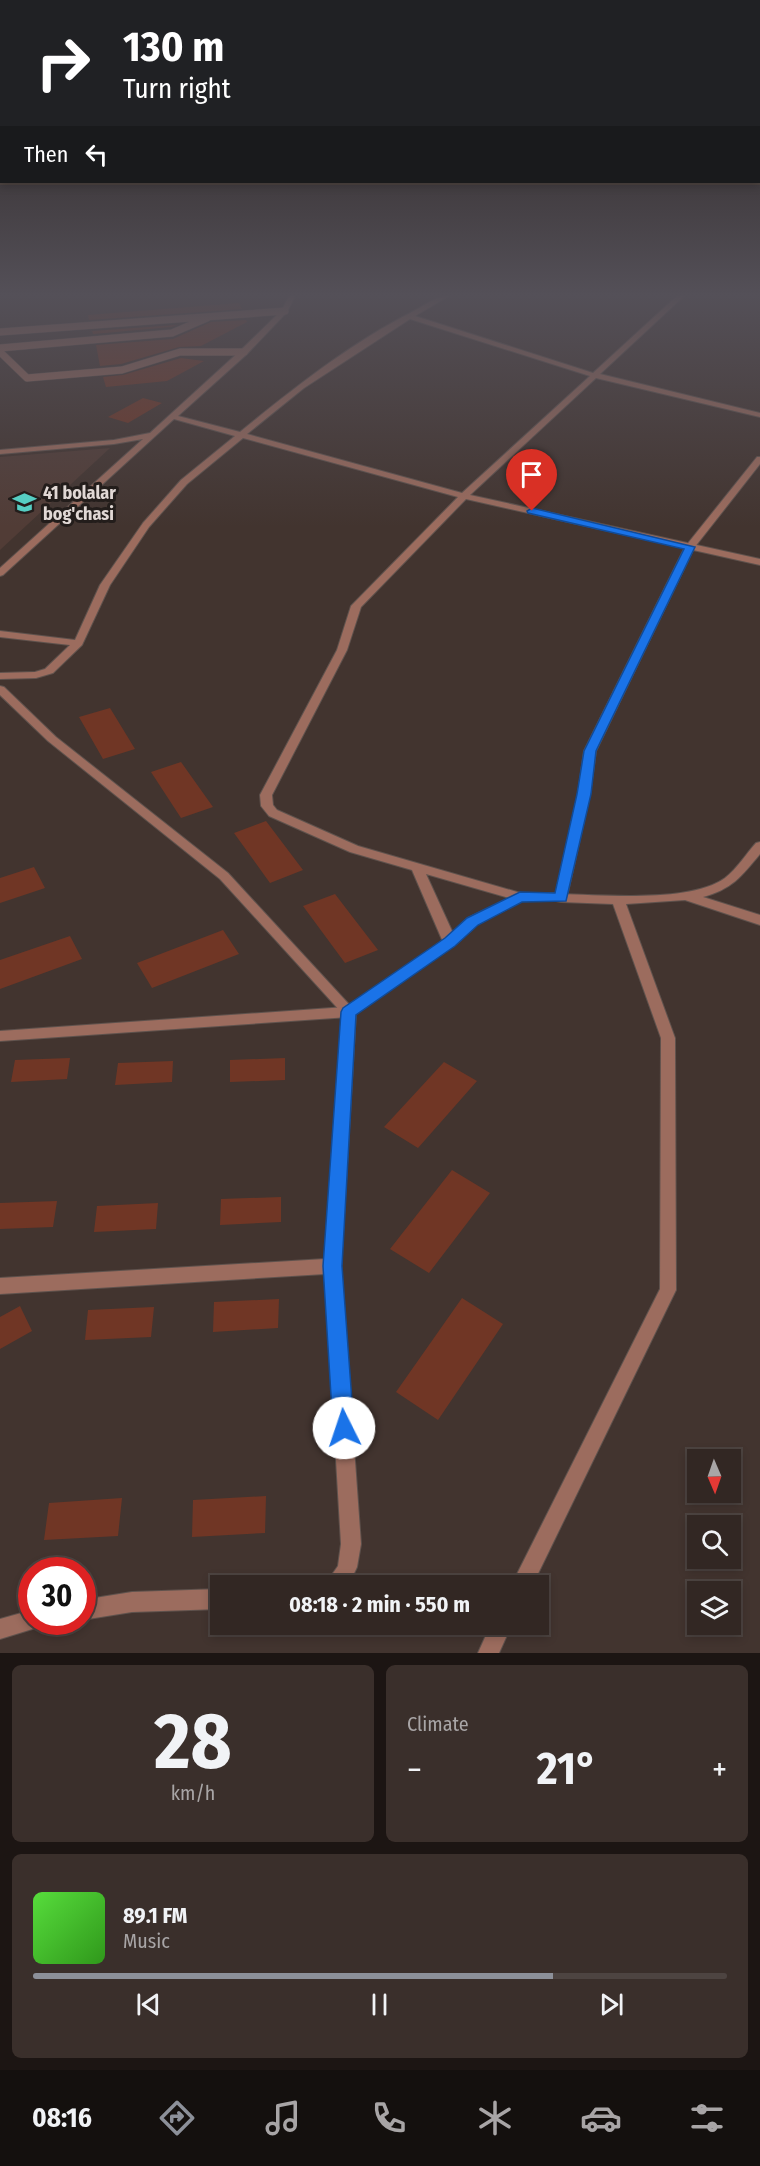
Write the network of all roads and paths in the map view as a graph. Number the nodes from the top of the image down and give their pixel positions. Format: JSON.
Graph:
{"nodes":[{"id":1,"x":22,"y":373,"type":"edge"},
{"id":2,"x":85,"y":373,"type":"edge"},
{"id":3,"x":222,"y":373,"type":"edge"},
{"id":4,"x":321,"y":373,"type":"edge"},
{"id":5,"x":587,"y":373,"type":"edge"},
{"id":6,"x":593,"y":375,"type":"junction"},
{"id":7,"x":760,"y":415,"type":"edge"},
{"id":8,"x":175,"y":417,"type":"junction"},
{"id":9,"x":155,"y":435,"type":"junction"},
{"id":10,"x":243,"y":435,"type":"junction"},
{"id":11,"x":0,"y":452,"type":"edge"},
{"id":12,"x":760,"y":459,"type":"edge"},
{"id":13,"x":464,"y":496,"type":"junction"},
{"id":14,"x":690,"y":547,"type":"junction"},
{"id":15,"x":760,"y":562,"type":"edge"},
{"id":16,"x":0,"y":573,"type":"edge"},
{"id":17,"x":0,"y":634,"type":"edge"},
{"id":18,"x":78,"y":643,"type":"junction"},
{"id":19,"x":0,"y":676,"type":"edge"},
{"id":20,"x":0,"y":689,"type":"edge"},
{"id":21,"x":760,"y":846,"type":"edge"},
{"id":22,"x":417,"y":868,"type":"junction"},
{"id":23,"x":682,"y":895,"type":"junction"},
{"id":24,"x":520,"y":897,"type":"junction"},
{"id":25,"x":561,"y":898,"type":"junction"},
{"id":26,"x":618,"y":899,"type":"junction"},
{"id":27,"x":760,"y":920,"type":"edge"},
{"id":28,"x":450,"y":942,"type":"junction"},
{"id":29,"x":348,"y":1012,"type":"junction"},
{"id":30,"x":0,"y":1036,"type":"edge"},
{"id":31,"x":333,"y":1266,"type":"junction"},
{"id":32,"x":0,"y":1286,"type":"edge"},
{"id":33,"x":344,"y":1575,"type":"edge"},
{"id":34,"x":526,"y":1575,"type":"edge"},
{"id":35,"x":210,"y":1599,"type":"edge"},
{"id":36,"x":96,"y":1608,"type":"edge"},
{"id":37,"x":18,"y":1624,"type":"edge"},
{"id":38,"x":0,"y":1629,"type":"edge"},
{"id":39,"x":497,"y":1635,"type":"edge"},
{"id":40,"x":488,"y":1653,"type":"edge"}],
"edges":[{"from":1,"to":2,"type":"lane"},
{"from":3,"to":8,"type":"street"},
{"from":4,"to":10,"type":"street"},
{"from":5,"to":6,"type":"street"},
{"from":6,"to":7,"type":"street"},
{"from":6,"to":13,"type":"street"},
{"from":8,"to":9,"type":"street"},
{"from":8,"to":10,"type":"street"},
{"from":9,"to":11,"type":"street"},
{"from":9,"to":16,"type":"street"},
{"from":10,"to":13,"type":"street"},
{"from":10,"to":18,"type":"street"},
{"from":12,"to":14,"type":"street"},
{"from":13,"to":14,"type":"street"},
{"from":13,"to":22,"type":"street"},
{"from":14,"to":15,"type":"street"},
{"from":14,"to":25,"type":"street"},
{"from":17,"to":18,"type":"street"},
{"from":18,"to":19,"type":"street"},
{"from":20,"to":29,"type":"street"},
{"from":21,"to":23,"type":"street"},
{"from":22,"to":24,"type":"street"},
{"from":22,"to":28,"type":"street"},
{"from":23,"to":26,"type":"street"},
{"from":23,"to":27,"type":"street"},
{"from":24,"to":25,"type":"street"},
{"from":24,"to":28,"type":"street"},
{"from":25,"to":26,"type":"street"},
{"from":26,"to":34,"type":"street"},
{"from":28,"to":29,"type":"street"},
{"from":29,"to":30,"type":"street"},
{"from":29,"to":31,"type":"street"},
{"from":31,"to":32,"type":"street"},
{"from":31,"to":33,"type":"street"},
{"from":35,"to":36,"type":"street"},
{"from":37,"to":38,"type":"street"},
{"from":39,"to":40,"type":"street"}]}
